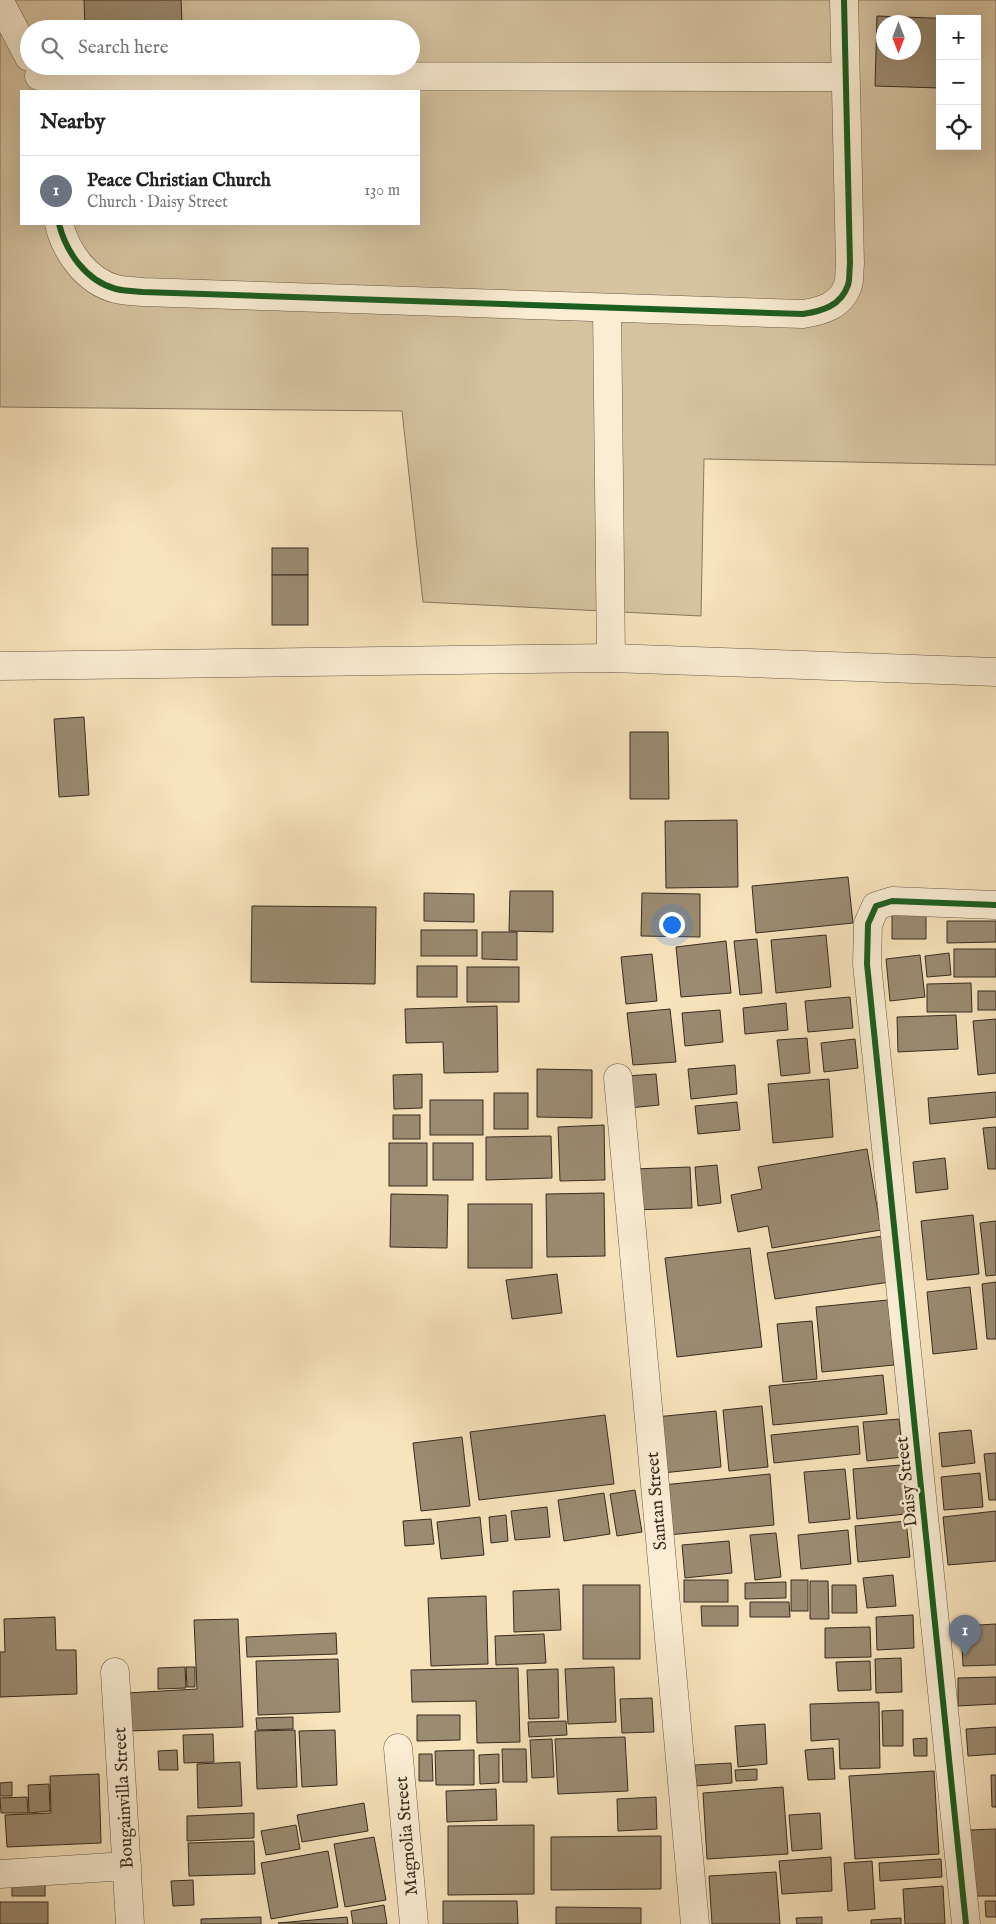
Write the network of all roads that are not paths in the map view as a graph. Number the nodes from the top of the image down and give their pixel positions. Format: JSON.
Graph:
{"nodes":[{"id":1,"x":844,"y":0,"type":"edge"},
{"id":2,"x":0,"y":2,"type":"edge"},
{"id":3,"x":20,"y":43,"type":"edge"},
{"id":4,"x":420,"y":75,"type":"edge"},
{"id":5,"x":845,"y":77,"type":"junction"},
{"id":6,"x":58,"y":225,"type":"edge"},
{"id":7,"x":607,"y":308,"type":"junction"},
{"id":8,"x":611,"y":658,"type":"junction"},
{"id":9,"x":0,"y":666,"type":"edge"},
{"id":10,"x":996,"y":672,"type":"edge"},
{"id":11,"x":996,"y":905,"type":"edge"},
{"id":12,"x":618,"y":1078,"type":"dead end"},
{"id":13,"x":115,"y":1672,"type":"dead end"},
{"id":14,"x":398,"y":1748,"type":"dead end"},
{"id":15,"x":127,"y":1866,"type":"junction"},
{"id":16,"x":0,"y":1874,"type":"edge"},
{"id":17,"x":130,"y":1924,"type":"edge"},
{"id":18,"x":414,"y":1924,"type":"edge"},
{"id":19,"x":695,"y":1924,"type":"edge"},
{"id":20,"x":966,"y":1924,"type":"edge"}],
"edges":[{"from":1,"to":5,"type":"street"},
{"from":2,"to":3,"type":"street"},
{"from":4,"to":5,"type":"street"},
{"from":5,"to":7,"type":"street"},
{"from":6,"to":7,"type":"street"},
{"from":7,"to":8,"type":"street"},
{"from":8,"to":9,"type":"street"},
{"from":8,"to":10,"type":"street"},
{"from":11,"to":20,"type":"street","name":"Daisy Street"},
{"from":12,"to":19,"type":"street","name":"Santan Street"},
{"from":13,"to":15,"type":"street","name":"Bougainvilla Street"},
{"from":14,"to":18,"type":"street","name":"Magnolia Street"},
{"from":15,"to":16,"type":"street"},
{"from":15,"to":17,"type":"street","name":"Bougainvilla Street"}]}
